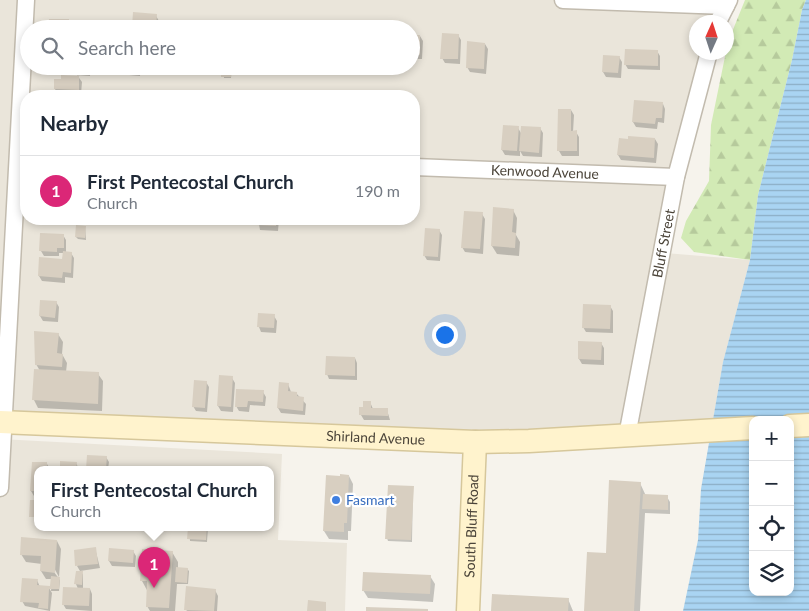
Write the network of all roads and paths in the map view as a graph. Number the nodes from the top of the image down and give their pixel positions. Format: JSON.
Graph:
{"nodes":[{"id":1,"x":26,"y":0,"type":"edge"},
{"id":2,"x":563,"y":0,"type":"edge"},
{"id":3,"x":728,"y":3,"type":"edge"},
{"id":4,"x":722,"y":15,"type":"edge"},
{"id":5,"x":25,"y":20,"type":"edge"},
{"id":6,"x":707,"y":60,"type":"edge"},
{"id":7,"x":24,"y":75,"type":"edge"},
{"id":8,"x":24,"y":90,"type":"edge"},
{"id":9,"x":20,"y":158,"type":"edge"},
{"id":10,"x":420,"y":167,"type":"edge"},
{"id":11,"x":676,"y":178,"type":"junction"},
{"id":12,"x":8,"y":195,"type":"edge"},
{"id":13,"x":2,"y":422,"type":"edge"},
{"id":14,"x":809,"y":425,"type":"edge"},
{"id":15,"x":794,"y":426,"type":"edge"},
{"id":16,"x":749,"y":428,"type":"edge"},
{"id":17,"x":627,"y":436,"type":"junction"},
{"id":18,"x":475,"y":442,"type":"junction"},
{"id":19,"x":0,"y":488,"type":"edge"},
{"id":20,"x":468,"y":611,"type":"edge"}],
"edges":[{"from":1,"to":5,"type":"street"},
{"from":2,"to":3,"type":"street"},
{"from":3,"to":4,"type":"street"},
{"from":6,"to":11,"type":"street","name":"Bluff Street"},
{"from":7,"to":8,"type":"street"},
{"from":9,"to":12,"type":"street"},
{"from":10,"to":11,"type":"street","name":"Kenwood Avenue"},
{"from":11,"to":17,"type":"street","name":"Bluff Street"},
{"from":12,"to":13,"type":"street"},
{"from":13,"to":18,"type":"street","name":"Shirland Avenue"},
{"from":13,"to":19,"type":"street"},
{"from":14,"to":15,"type":"street"},
{"from":16,"to":17,"type":"street","name":"Shirland Avenue"},
{"from":17,"to":18,"type":"street","name":"Shirland Avenue"},
{"from":18,"to":20,"type":"street","name":"South Bluff Road"}]}
